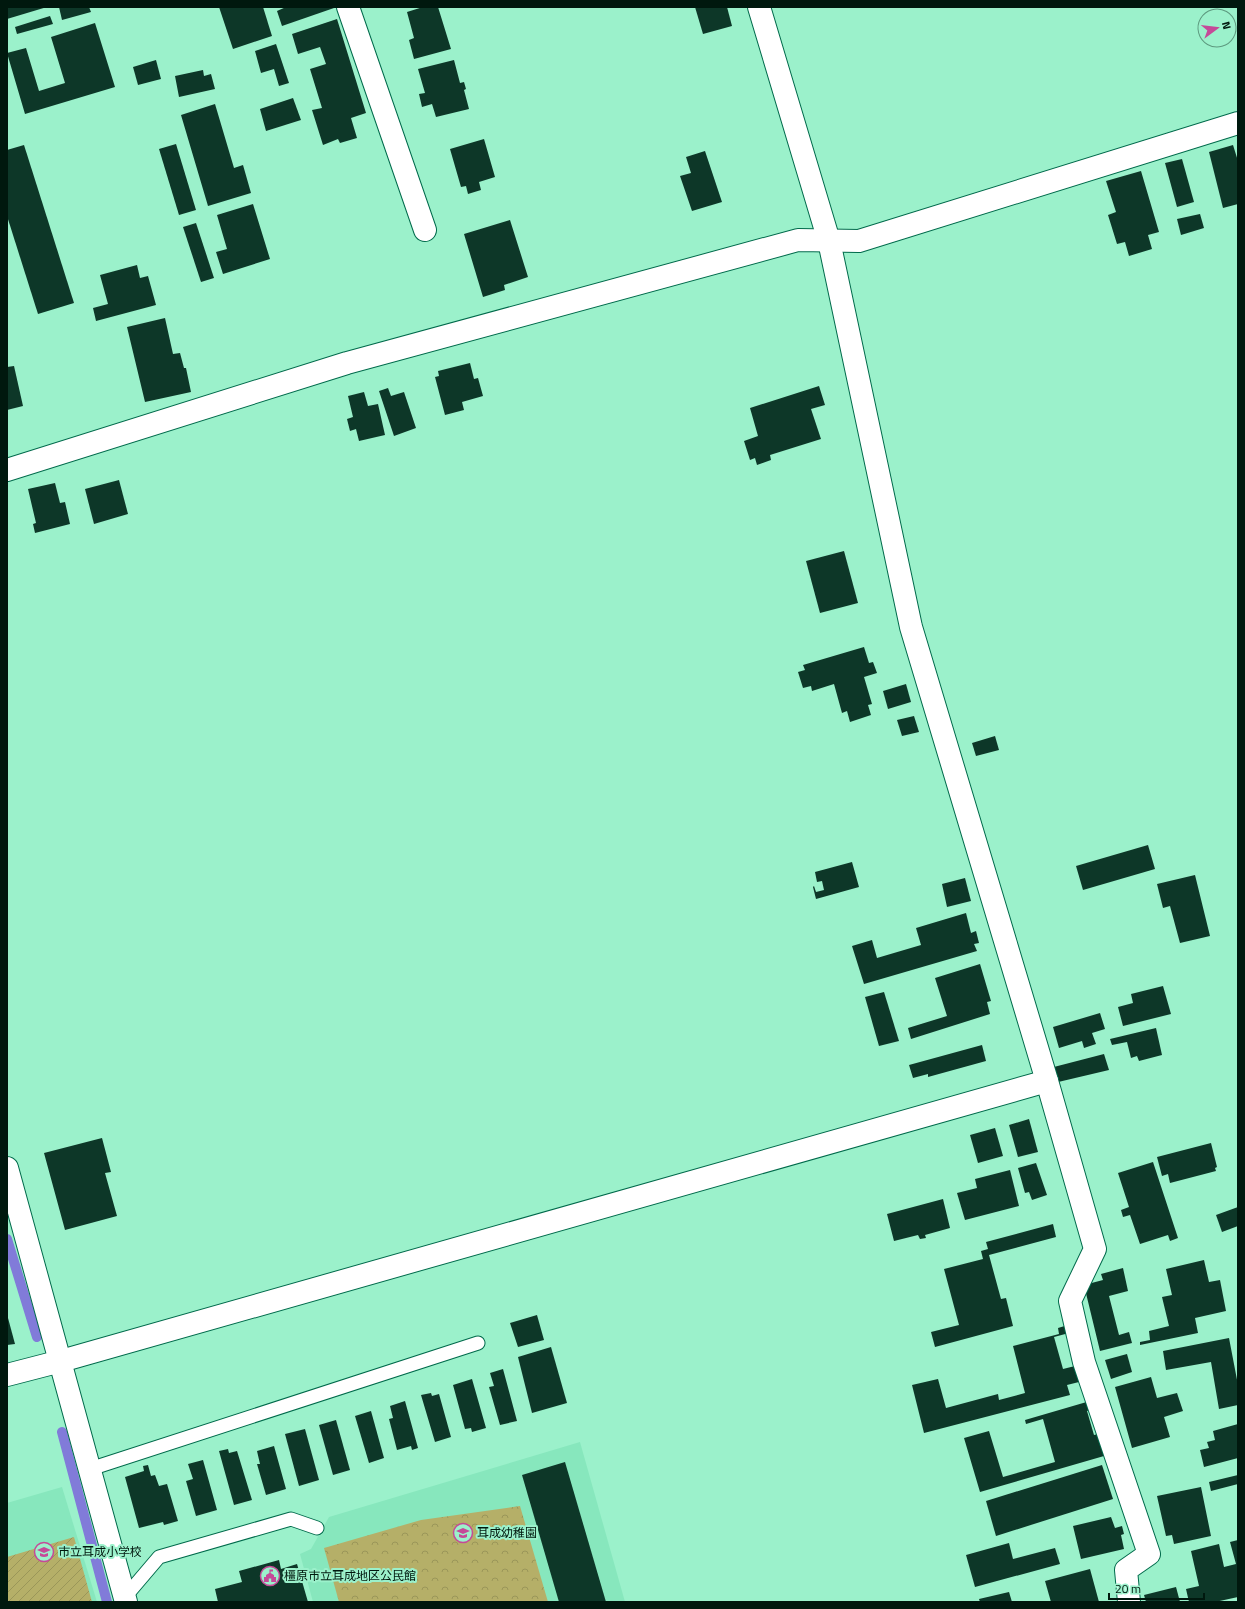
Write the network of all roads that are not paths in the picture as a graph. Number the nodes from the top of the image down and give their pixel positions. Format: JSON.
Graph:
{"nodes":[{"id":1,"x":348,"y":7,"type":"edge"},
{"id":2,"x":758,"y":7,"type":"edge"},
{"id":3,"x":1238,"y":123,"type":"edge"},
{"id":4,"x":425,"y":230,"type":"dead end"},
{"id":5,"x":829,"y":241,"type":"junction"},
{"id":6,"x":7,"y":470,"type":"edge"},
{"id":7,"x":1047,"y":1081,"type":"junction"},
{"id":8,"x":7,"y":1168,"type":"edge"},
{"id":9,"x":478,"y":1343,"type":"dead end"},
{"id":10,"x":61,"y":1361,"type":"junction"},
{"id":11,"x":7,"y":1375,"type":"edge"},
{"id":12,"x":90,"y":1469,"type":"junction"},
{"id":13,"x":317,"y":1528,"type":"dead end"},
{"id":14,"x":126,"y":1600,"type":"edge"},
{"id":15,"x":1129,"y":1602,"type":"edge"}],
"edges":[{"from":1,"to":4,"type":"street"},
{"from":2,"to":5,"type":"street"},
{"from":3,"to":5,"type":"street"},
{"from":5,"to":6,"type":"street"},
{"from":5,"to":7,"type":"street"},
{"from":7,"to":10,"type":"street"},
{"from":7,"to":15,"type":"street"},
{"from":8,"to":10,"type":"street"},
{"from":9,"to":12,"type":"lane"},
{"from":10,"to":11,"type":"street"},
{"from":10,"to":12,"type":"street"},
{"from":12,"to":14,"type":"street"},
{"from":13,"to":14,"type":"lane"}]}
